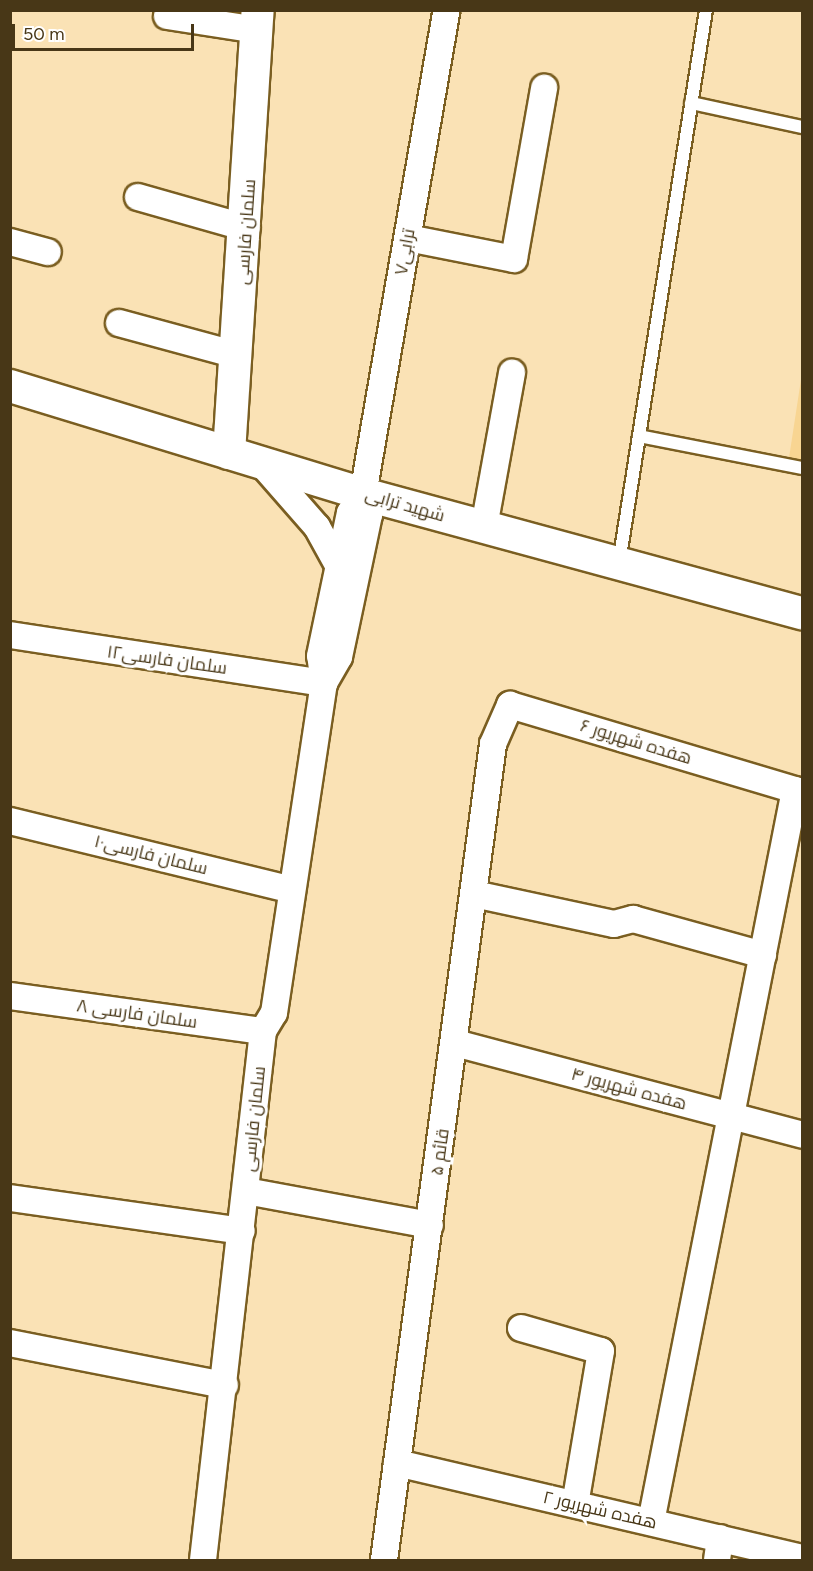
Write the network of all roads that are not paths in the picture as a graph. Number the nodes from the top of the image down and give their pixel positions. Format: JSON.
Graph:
{"nodes":[{"id":1,"x":447,"y":10,"type":"edge"},
{"id":2,"x":706,"y":10,"type":"edge"},
{"id":3,"x":167,"y":16,"type":"dead end"},
{"id":4,"x":258,"y":20,"type":"edge"},
{"id":5,"x":544,"y":88,"type":"dead end"},
{"id":6,"x":691,"y":103,"type":"junction"},
{"id":7,"x":802,"y":127,"type":"edge"},
{"id":8,"x":138,"y":197,"type":"dead end"},
{"id":9,"x":247,"y":228,"type":"junction"},
{"id":10,"x":408,"y":238,"type":"junction"},
{"id":11,"x":10,"y":242,"type":"edge"},
{"id":12,"x":48,"y":252,"type":"dead end"},
{"id":13,"x":119,"y":323,"type":"dead end"},
{"id":14,"x":237,"y":356,"type":"junction"},
{"id":15,"x":512,"y":373,"type":"dead end"},
{"id":16,"x":10,"y":386,"type":"edge"},
{"id":17,"x":639,"y":436,"type":"junction"},
{"id":18,"x":229,"y":453,"type":"junction"},
{"id":19,"x":261,"y":463,"type":"junction"},
{"id":20,"x":802,"y":468,"type":"edge"},
{"id":21,"x":363,"y":494,"type":"junction"},
{"id":22,"x":484,"y":527,"type":"junction"},
{"id":23,"x":338,"y":565,"type":"junction"},
{"id":24,"x":618,"y":565,"type":"junction"},
{"id":25,"x":802,"y":613,"type":"edge"},
{"id":26,"x":10,"y":635,"type":"edge"},
{"id":27,"x":324,"y":683,"type":"junction"},
{"id":28,"x":493,"y":744,"type":"joint"},
{"id":29,"x":799,"y":791,"type":"edge"},
{"id":30,"x":10,"y":821,"type":"edge"},
{"id":31,"x":292,"y":890,"type":"junction"},
{"id":32,"x":474,"y":894,"type":"junction"},
{"id":33,"x":763,"y":955,"type":"junction"},
{"id":34,"x":10,"y":996,"type":"edge"},
{"id":35,"x":263,"y":1031,"type":"junction"},
{"id":36,"x":455,"y":1043,"type":"junction"},
{"id":37,"x":731,"y":1116,"type":"junction"},
{"id":38,"x":802,"y":1135,"type":"edge"},
{"id":39,"x":246,"y":1191,"type":"junction"},
{"id":40,"x":10,"y":1198,"type":"edge"},
{"id":41,"x":430,"y":1225,"type":"junction"},
{"id":42,"x":242,"y":1232,"type":"junction"},
{"id":43,"x":521,"y":1328,"type":"dead end"},
{"id":44,"x":10,"y":1343,"type":"edge"},
{"id":45,"x":225,"y":1385,"type":"junction"},
{"id":46,"x":397,"y":1463,"type":"junction"},
{"id":47,"x":575,"y":1504,"type":"junction"},
{"id":48,"x":651,"y":1522,"type":"junction"},
{"id":49,"x":718,"y":1549,"type":"edge"},
{"id":50,"x":802,"y":1558,"type":"edge"},
{"id":51,"x":204,"y":1560,"type":"edge"},
{"id":52,"x":384,"y":1560,"type":"edge"}],
"edges":[{"from":1,"to":10,"type":"street","name":"ترابی۷"},
{"from":2,"to":6,"type":"lane"},
{"from":3,"to":4,"type":"street"},
{"from":4,"to":9,"type":"street","name":"سلمان فارسی"},
{"from":5,"to":10,"type":"street"},
{"from":6,"to":7,"type":"lane"},
{"from":6,"to":17,"type":"lane"},
{"from":8,"to":9,"type":"street"},
{"from":9,"to":14,"type":"street","name":"سلمان فارسی"},
{"from":10,"to":21,"type":"street","name":"ترابی۷"},
{"from":11,"to":12,"type":"street"},
{"from":13,"to":14,"type":"street"},
{"from":14,"to":18,"type":"street","name":"سلمان فارسی"},
{"from":15,"to":22,"type":"street"},
{"from":16,"to":18,"type":"street","name":"شهید ترابی"},
{"from":17,"to":20,"type":"lane"},
{"from":17,"to":24,"type":"lane"},
{"from":18,"to":19,"type":"street","name":"شهید ترابی"},
{"from":19,"to":21,"type":"street","name":"شهید ترابی"},
{"from":19,"to":23,"type":"street"},
{"from":21,"to":22,"type":"street","name":"شهید ترابی"},
{"from":21,"to":23,"type":"street","name":"سلمان فارسی"},
{"from":21,"to":27,"type":"street","name":"سلمان فارسی"},
{"from":22,"to":24,"type":"street","name":"شهید ترابی"},
{"from":23,"to":27,"type":"street","name":"سلمان فارسی"},
{"from":24,"to":25,"type":"street","name":"شهید ترابی"},
{"from":26,"to":27,"type":"street","name":"سلمان فارسی۱۲"},
{"from":27,"to":31,"type":"street","name":"سلمان فارسی"},
{"from":28,"to":29,"type":"street","name":"هفده شهریور ۶"},
{"from":28,"to":32,"type":"street","name":"قائم ۵"},
{"from":29,"to":33,"type":"street"},
{"from":30,"to":31,"type":"street","name":"سلمان فارسی۱۰"},
{"from":31,"to":35,"type":"street","name":"سلمان فارسی"},
{"from":32,"to":33,"type":"street"},
{"from":32,"to":36,"type":"street","name":"قائم ۵"},
{"from":33,"to":37,"type":"street"},
{"from":34,"to":35,"type":"street","name":"سلمان فارسی ۸"},
{"from":35,"to":39,"type":"street","name":"سلمان فارسی"},
{"from":36,"to":37,"type":"street","name":"هفده شهریور ۴"},
{"from":36,"to":41,"type":"street","name":"قائم ۵"},
{"from":37,"to":38,"type":"street","name":"هفده شهریور ۴"},
{"from":37,"to":48,"type":"street"},
{"from":39,"to":41,"type":"street"},
{"from":39,"to":42,"type":"street","name":"سلمان فارسی"},
{"from":40,"to":42,"type":"street"},
{"from":41,"to":46,"type":"street","name":"قائم ۵"},
{"from":42,"to":45,"type":"street","name":"سلمان فارسی"},
{"from":43,"to":47,"type":"street"},
{"from":44,"to":45,"type":"street"},
{"from":45,"to":51,"type":"street","name":"سلمان فارسی"},
{"from":46,"to":47,"type":"street","name":"هفده شهریور ۲"},
{"from":46,"to":52,"type":"street","name":"قائم ۵"},
{"from":47,"to":48,"type":"street","name":"هفده شهریور ۲"},
{"from":48,"to":49,"type":"street","name":"هفده شهریور ۲"},
{"from":49,"to":50,"type":"street","name":"هفده شهریور ۲"}]}
